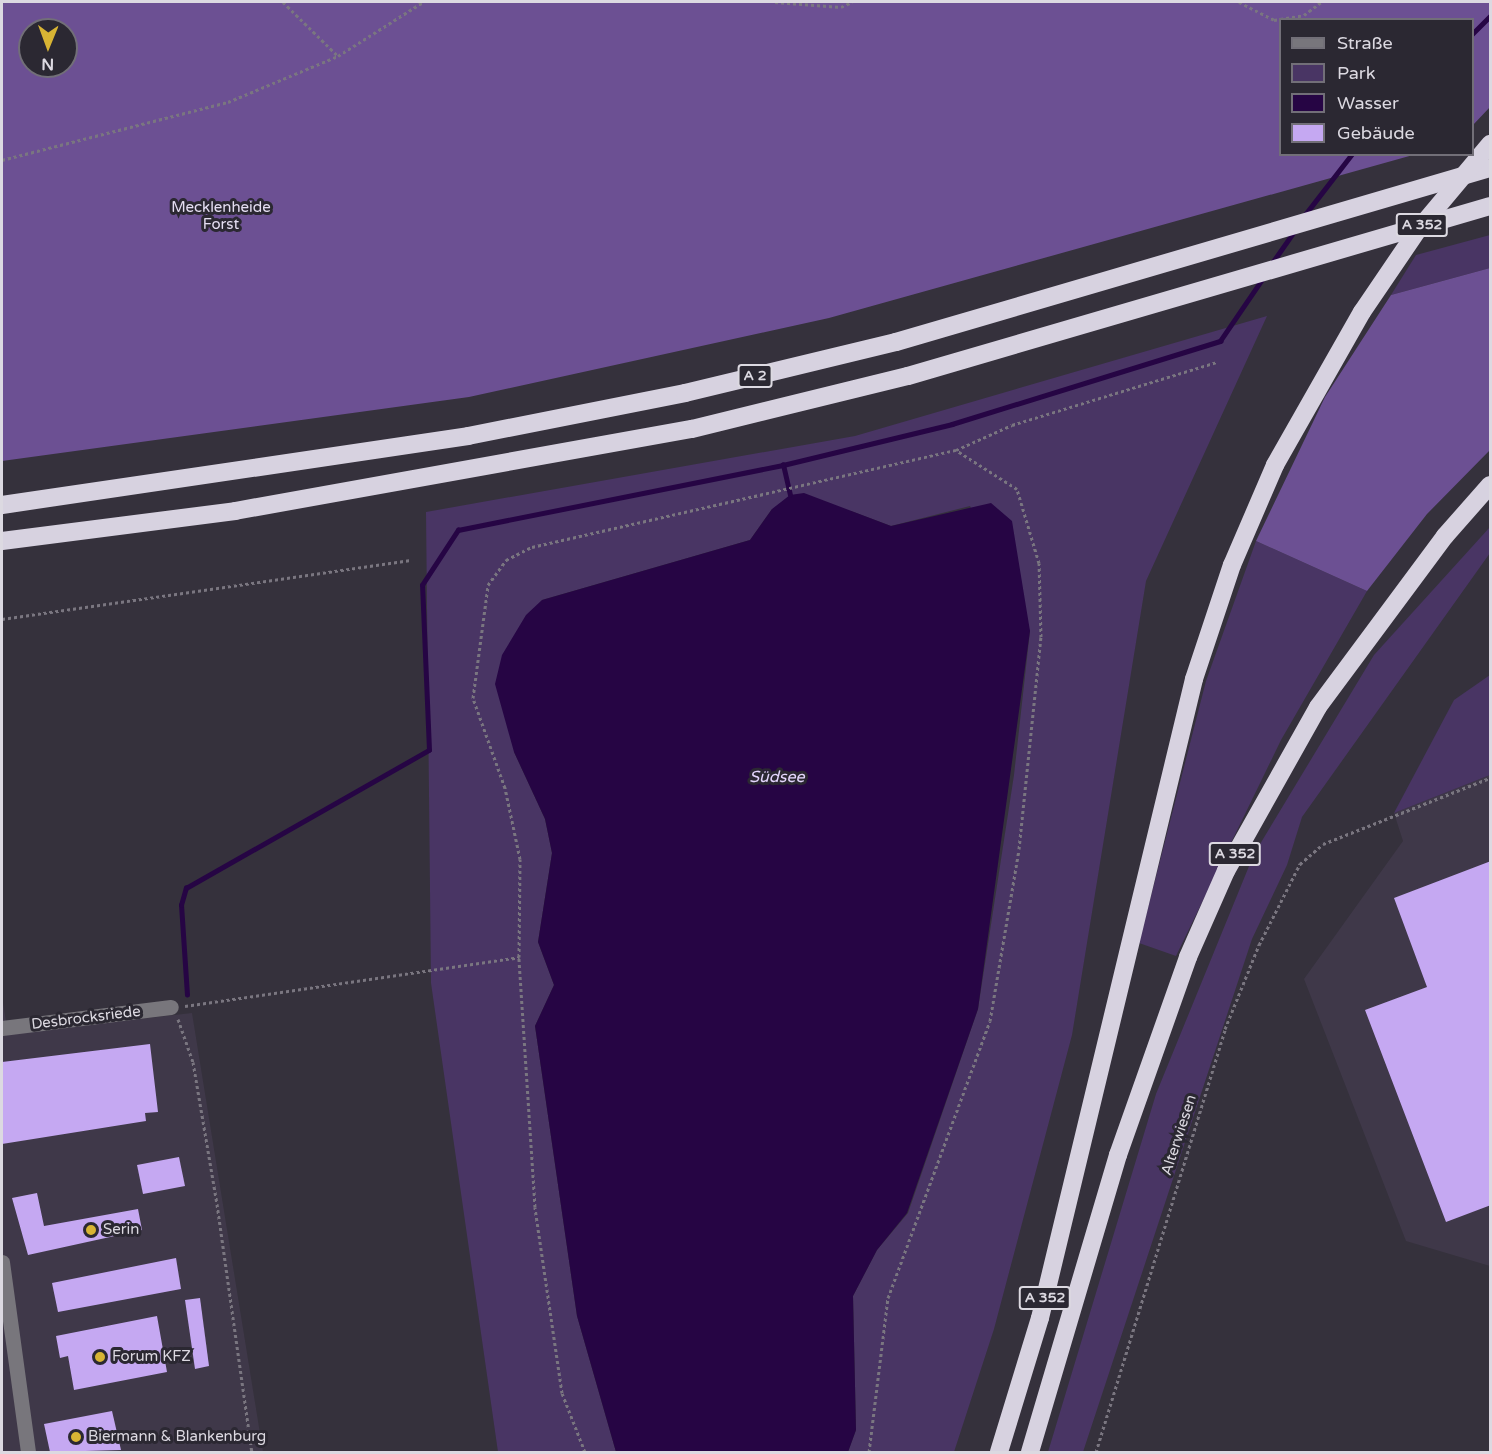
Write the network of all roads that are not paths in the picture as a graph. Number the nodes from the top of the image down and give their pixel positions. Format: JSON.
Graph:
{"nodes":[{"id":1,"x":1491,"y":144,"type":"edge"},
{"id":2,"x":1491,"y":168,"type":"edge"},
{"id":3,"x":1491,"y":206,"type":"edge"},
{"id":4,"x":1491,"y":485,"type":"edge"},
{"id":5,"x":2,"y":505,"type":"edge"},
{"id":6,"x":2,"y":542,"type":"edge"},
{"id":7,"x":171,"y":1007,"type":"road end"},
{"id":8,"x":2,"y":1029,"type":"edge"},
{"id":9,"x":2,"y":1262,"type":"edge"},
{"id":10,"x":28,"y":1452,"type":"edge"},
{"id":11,"x":999,"y":1452,"type":"edge"},
{"id":12,"x":1030,"y":1452,"type":"edge"}],
"edges":[{"from":1,"to":11,"type":"highway","number":"A 352","bridge":true},
{"from":2,"to":5,"type":"highway","number":"A 2"},
{"from":3,"to":6,"type":"highway","number":"A 2"},
{"from":4,"to":12,"type":"highway","number":"A 352"},
{"from":7,"to":8,"type":"street","name":"Desbrocksriede"},
{"from":9,"to":10,"type":"street"}]}
